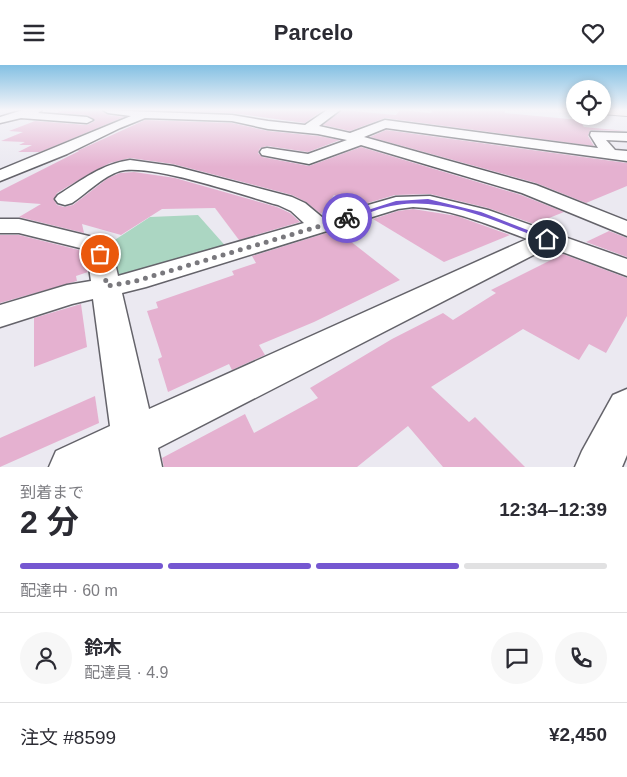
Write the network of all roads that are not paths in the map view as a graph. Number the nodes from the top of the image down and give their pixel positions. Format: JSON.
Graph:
{"nodes":[{"id":1,"x":108,"y":129,"type":"edge"},
{"id":2,"x":307,"y":129,"type":"edge"},
{"id":3,"x":375,"y":129,"type":"edge"},
{"id":4,"x":423,"y":129,"type":"edge"},
{"id":5,"x":462,"y":129,"type":"edge"},
{"id":6,"x":460,"y":135,"type":"junction"},
{"id":7,"x":627,"y":137,"type":"edge"},
{"id":8,"x":356,"y":138,"type":"junction"},
{"id":9,"x":267,"y":152,"type":"dead end"},
{"id":10,"x":610,"y":154,"type":"junction"},
{"id":11,"x":627,"y":156,"type":"edge"},
{"id":12,"x":0,"y":175,"type":"edge"},
{"id":13,"x":65,"y":199,"type":"dead end"},
{"id":14,"x":0,"y":226,"type":"edge"},
{"id":15,"x":320,"y":226,"type":"junction"},
{"id":16,"x":627,"y":229,"type":"edge"},
{"id":17,"x":547,"y":239,"type":"junction"},
{"id":18,"x":627,"y":269,"type":"edge"},
{"id":19,"x":107,"y":286,"type":"junction"},
{"id":20,"x":0,"y":316,"type":"edge"},
{"id":21,"x":627,"y":408,"type":"edge"},
{"id":22,"x":136,"y":452,"type":"edge"},
{"id":23,"x":72,"y":467,"type":"edge"},
{"id":24,"x":598,"y":467,"type":"edge"}],
"edges":[{"from":1,"to":12,"type":"street"},
{"from":2,"to":8,"type":"street"},
{"from":3,"to":8,"type":"street"},
{"from":4,"to":6,"type":"street"},
{"from":5,"to":6,"type":"street"},
{"from":6,"to":10,"type":"street"},
{"from":7,"to":10,"type":"street"},
{"from":8,"to":9,"type":"street"},
{"from":8,"to":16,"type":"street"},
{"from":10,"to":11,"type":"street"},
{"from":13,"to":15,"type":"street"},
{"from":14,"to":19,"type":"street"},
{"from":15,"to":17,"type":"street"},
{"from":15,"to":19,"type":"street"},
{"from":17,"to":18,"type":"street"},
{"from":17,"to":22,"type":"street"},
{"from":19,"to":20,"type":"street"},
{"from":19,"to":22,"type":"street"},
{"from":21,"to":24,"type":"street"},
{"from":22,"to":23,"type":"street"}]}
